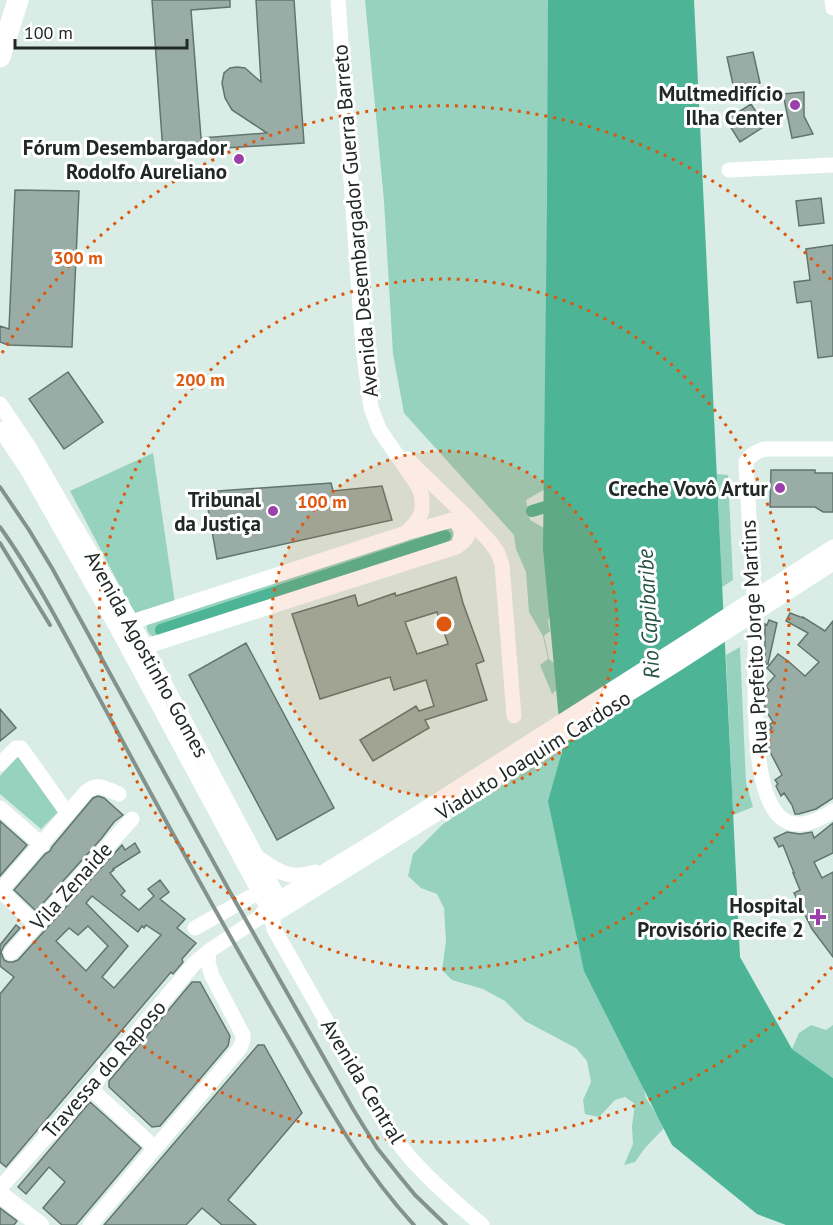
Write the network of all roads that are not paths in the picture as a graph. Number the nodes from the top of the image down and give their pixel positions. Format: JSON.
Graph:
{"nodes":[{"id":1,"x":18,"y":0,"type":"edge"},
{"id":2,"x":338,"y":0,"type":"edge"},
{"id":3,"x":832,"y":0,"type":"edge"},
{"id":4,"x":833,"y":8,"type":"edge"},
{"id":5,"x":0,"y":57,"type":"edge"},
{"id":6,"x":833,"y":165,"type":"edge"},
{"id":7,"x":729,"y":170,"type":"dead end"},
{"id":8,"x":0,"y":404,"type":"edge"},
{"id":9,"x":0,"y":429,"type":"edge"},
{"id":10,"x":386,"y":438,"type":"junction"},
{"id":11,"x":833,"y":449,"type":"edge"},
{"id":12,"x":467,"y":517,"type":"junction"},
{"id":13,"x":406,"y":533,"type":"junction"},
{"id":14,"x":456,"y":547,"type":"junction"},
{"id":15,"x":830,"y":557,"type":"edge"},
{"id":16,"x":132,"y":622,"type":"junction"},
{"id":17,"x":117,"y":628,"type":"junction"},
{"id":18,"x":146,"y":646,"type":"junction"},
{"id":19,"x":130,"y":651,"type":"junction"},
{"id":20,"x":514,"y":716,"type":"dead end"},
{"id":21,"x":0,"y":764,"type":"edge"},
{"id":22,"x":119,"y":794,"type":"dead end"},
{"id":23,"x":0,"y":808,"type":"edge"},
{"id":24,"x":833,"y":811,"type":"edge"},
{"id":25,"x":68,"y":814,"type":"junction"},
{"id":26,"x":132,"y":819,"type":"dead end"},
{"id":27,"x":42,"y":844,"type":"junction"},
{"id":28,"x":363,"y":854,"type":"junction"},
{"id":29,"x":257,"y":857,"type":"junction"},
{"id":30,"x":340,"y":861,"type":"junction"},
{"id":31,"x":1,"y":890,"type":"edge"},
{"id":32,"x":259,"y":892,"type":"junction"},
{"id":33,"x":272,"y":910,"type":"junction"},
{"id":34,"x":35,"y":924,"type":"junction"},
{"id":35,"x":195,"y":928,"type":"dead end"},
{"id":36,"x":209,"y":951,"type":"junction"},
{"id":37,"x":11,"y":953,"type":"dead end"},
{"id":38,"x":90,"y":1089,"type":"junction"},
{"id":39,"x":155,"y":1148,"type":"junction"},
{"id":40,"x":0,"y":1188,"type":"edge"},
{"id":41,"x":0,"y":1194,"type":"edge"},
{"id":42,"x":32,"y":1223,"type":"edge"},
{"id":43,"x":90,"y":1225,"type":"edge"},
{"id":44,"x":482,"y":1225,"type":"edge"}],
"edges":[{"from":1,"to":5,"type":"highway"},
{"from":2,"to":10,"type":"street","name":"Avenida Desembargador Guerra Barreto"},
{"from":3,"to":4,"type":"street"},
{"from":6,"to":7,"type":"street"},
{"from":8,"to":16,"type":"street","name":"Avenida Agostinho Gomes"},
{"from":9,"to":17,"type":"street","name":"Avenida Agostinho Gomes"},
{"from":10,"to":12,"type":"street","name":"Avenida Desembargador Guerra Barreto"},
{"from":10,"to":13,"type":"street","name":"Avenida Desembargador Guerra Barreto"},
{"from":11,"to":24,"type":"street","name":"Rua Prefeito Jorge Martins"},
{"from":12,"to":14,"type":"street"},
{"from":12,"to":20,"type":"street","name":"Avenida Desembargador Guerra Barreto"},
{"from":13,"to":14,"type":"street"},
{"from":13,"to":16,"type":"street"},
{"from":14,"to":18,"type":"street"},
{"from":15,"to":28,"type":"street","name":"Viaduto Joaquim Cardoso"},
{"from":16,"to":17,"type":"street"},
{"from":16,"to":18,"type":"street","name":"Avenida Agostinho Gomes"},
{"from":17,"to":19,"type":"street","name":"Avenida Agostinho Gomes"},
{"from":18,"to":19,"type":"street"},
{"from":18,"to":29,"type":"street","name":"Avenida Agostinho Gomes"},
{"from":19,"to":32,"type":"street","name":"Avenida Agostinho Gomes"},
{"from":21,"to":25,"type":"street"},
{"from":22,"to":25,"type":"street"},
{"from":23,"to":27,"type":"street"},
{"from":25,"to":27,"type":"street"},
{"from":26,"to":34,"type":"street","name":"Vila Zenaide"},
{"from":27,"to":31,"type":"street"},
{"from":28,"to":30,"type":"street","name":"Viaduto Joaquim Cardoso"},
{"from":28,"to":33,"type":"street","name":"Viaduto Joaquim Cardoso"},
{"from":29,"to":30,"type":"street"},
{"from":29,"to":33,"type":"street","name":"Avenida Agostinho Gomes"},
{"from":30,"to":33,"type":"street","name":"Viaduto Joaquim Cardoso"},
{"from":31,"to":34,"type":"street"},
{"from":32,"to":33,"type":"street","name":"Avenida Agostinho Gomes"},
{"from":32,"to":35,"type":"street"},
{"from":33,"to":36,"type":"street","name":"Viaduto Joaquim Cardoso"},
{"from":33,"to":44,"type":"street","name":"Avenida Central"},
{"from":34,"to":37,"type":"street","name":"Vila Zenaide"},
{"from":36,"to":38,"type":"street","name":"Travessa do Raposo"},
{"from":36,"to":39,"type":"street"},
{"from":38,"to":39,"type":"street"},
{"from":38,"to":40,"type":"street","name":"Travessa do Raposo"},
{"from":39,"to":43,"type":"street"},
{"from":41,"to":42,"type":"main road"}]}
